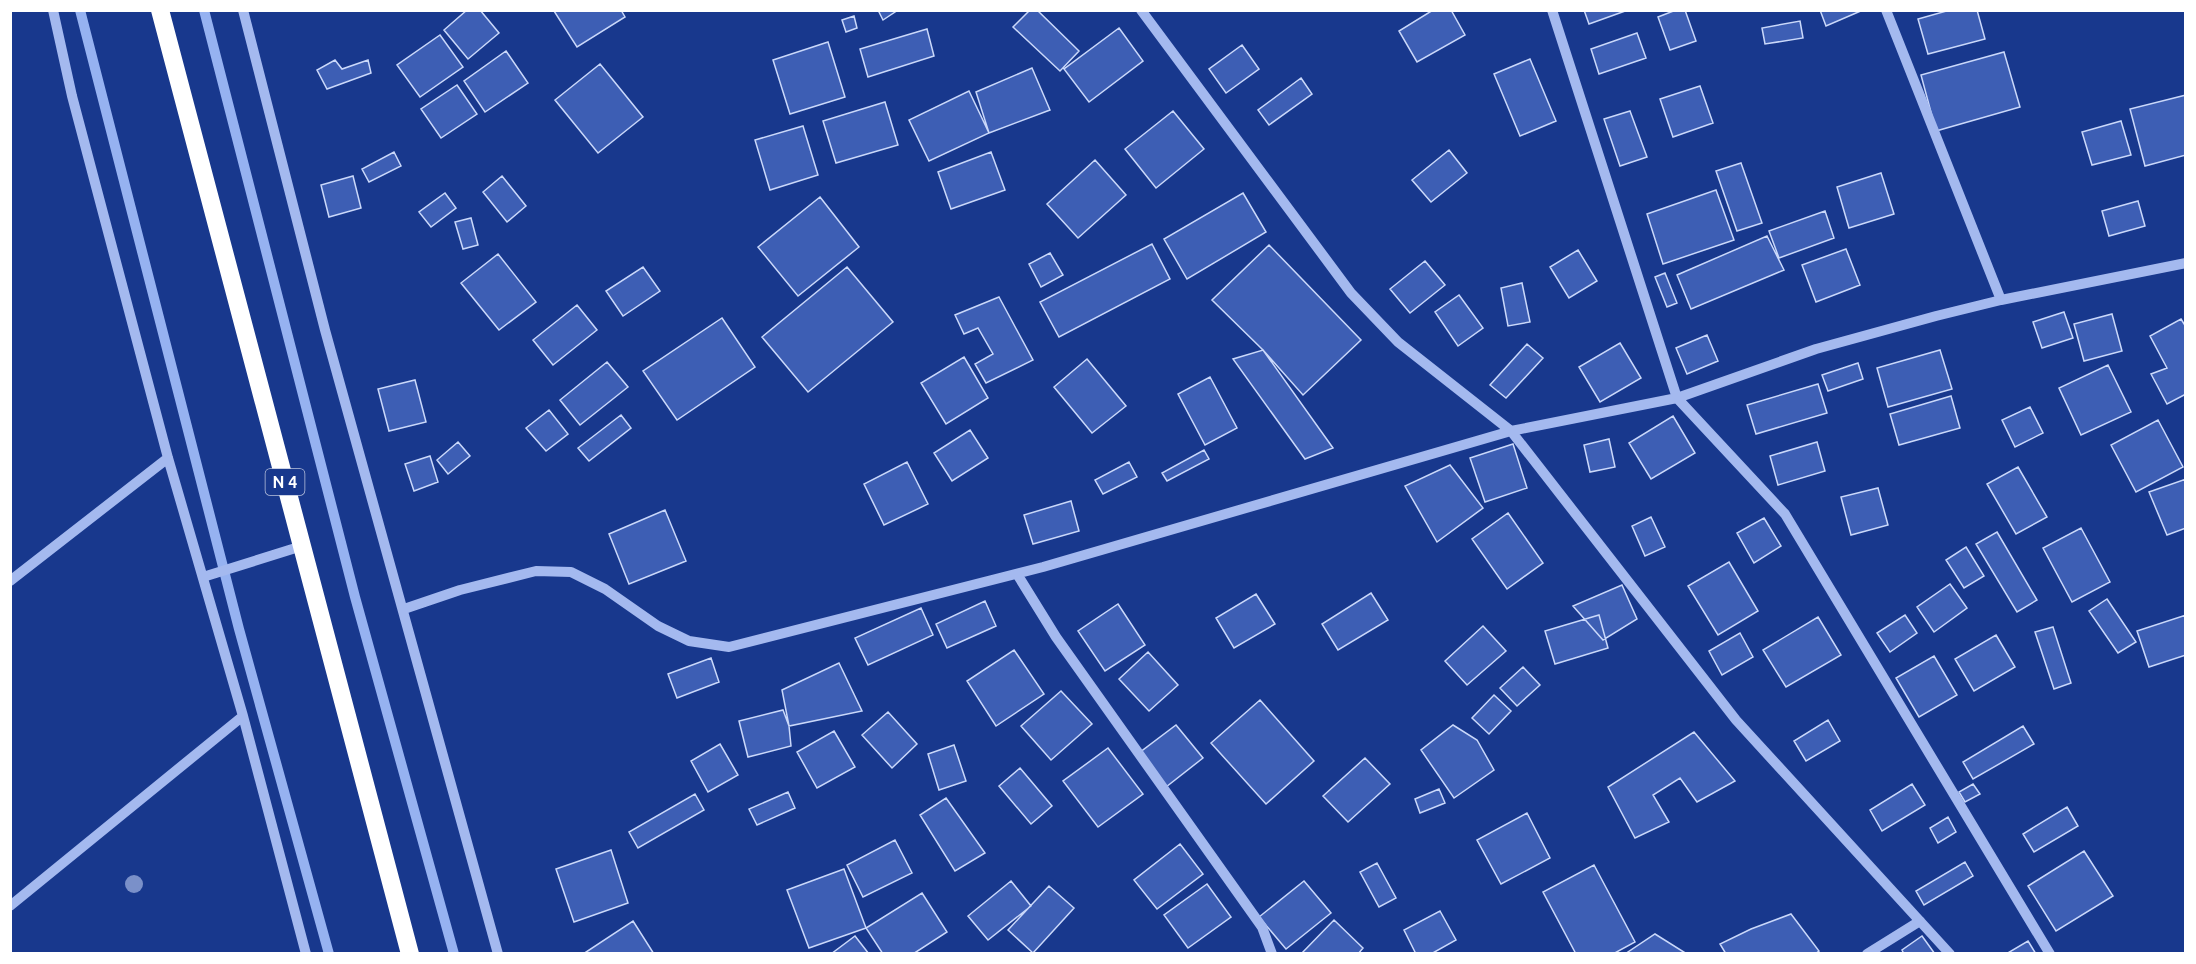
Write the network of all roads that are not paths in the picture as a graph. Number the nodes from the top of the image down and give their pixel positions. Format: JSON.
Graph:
{"nodes":[{"id":1,"x":53,"y":10,"type":"edge"},
{"id":2,"x":160,"y":10,"type":"edge"},
{"id":3,"x":243,"y":10,"type":"edge"},
{"id":4,"x":1141,"y":10,"type":"edge"},
{"id":5,"x":1552,"y":10,"type":"edge"},
{"id":6,"x":1886,"y":10,"type":"edge"},
{"id":7,"x":2186,"y":263,"type":"edge"},
{"id":8,"x":2001,"y":300,"type":"junction"},
{"id":9,"x":1677,"y":398,"type":"junction"},
{"id":10,"x":1511,"y":431,"type":"junction"},
{"id":11,"x":168,"y":458,"type":"junction"},
{"id":12,"x":302,"y":546,"type":"junction"},
{"id":13,"x":1017,"y":574,"type":"junction"},
{"id":14,"x":203,"y":577,"type":"junction"},
{"id":15,"x":10,"y":581,"type":"edge"},
{"id":16,"x":404,"y":609,"type":"junction"},
{"id":17,"x":243,"y":716,"type":"junction"},
{"id":18,"x":10,"y":906,"type":"edge"},
{"id":19,"x":1920,"y":921,"type":"junction"},
{"id":20,"x":306,"y":954,"type":"edge"},
{"id":21,"x":410,"y":954,"type":"edge"},
{"id":22,"x":498,"y":954,"type":"edge"},
{"id":23,"x":1272,"y":954,"type":"edge"},
{"id":24,"x":1867,"y":954,"type":"edge"},
{"id":25,"x":1950,"y":954,"type":"edge"},
{"id":26,"x":2049,"y":954,"type":"edge"}],
"edges":[{"from":1,"to":11,"type":"street"},
{"from":2,"to":12,"type":"highway","number":"N 4"},
{"from":3,"to":16,"type":"street"},
{"from":4,"to":10,"type":"street"},
{"from":5,"to":9,"type":"street"},
{"from":6,"to":8,"type":"street"},
{"from":7,"to":8,"type":"street"},
{"from":8,"to":9,"type":"street"},
{"from":9,"to":10,"type":"street"},
{"from":9,"to":26,"type":"street"},
{"from":10,"to":13,"type":"street"},
{"from":10,"to":19,"type":"street"},
{"from":11,"to":14,"type":"street"},
{"from":11,"to":15,"type":"street"},
{"from":12,"to":14,"type":"street"},
{"from":12,"to":21,"type":"highway","number":"N 4"},
{"from":13,"to":16,"type":"street"},
{"from":13,"to":23,"type":"street"},
{"from":14,"to":17,"type":"street"},
{"from":16,"to":22,"type":"street"},
{"from":17,"to":18,"type":"street"},
{"from":17,"to":20,"type":"street"},
{"from":19,"to":24,"type":"street"},
{"from":19,"to":25,"type":"street"}]}
